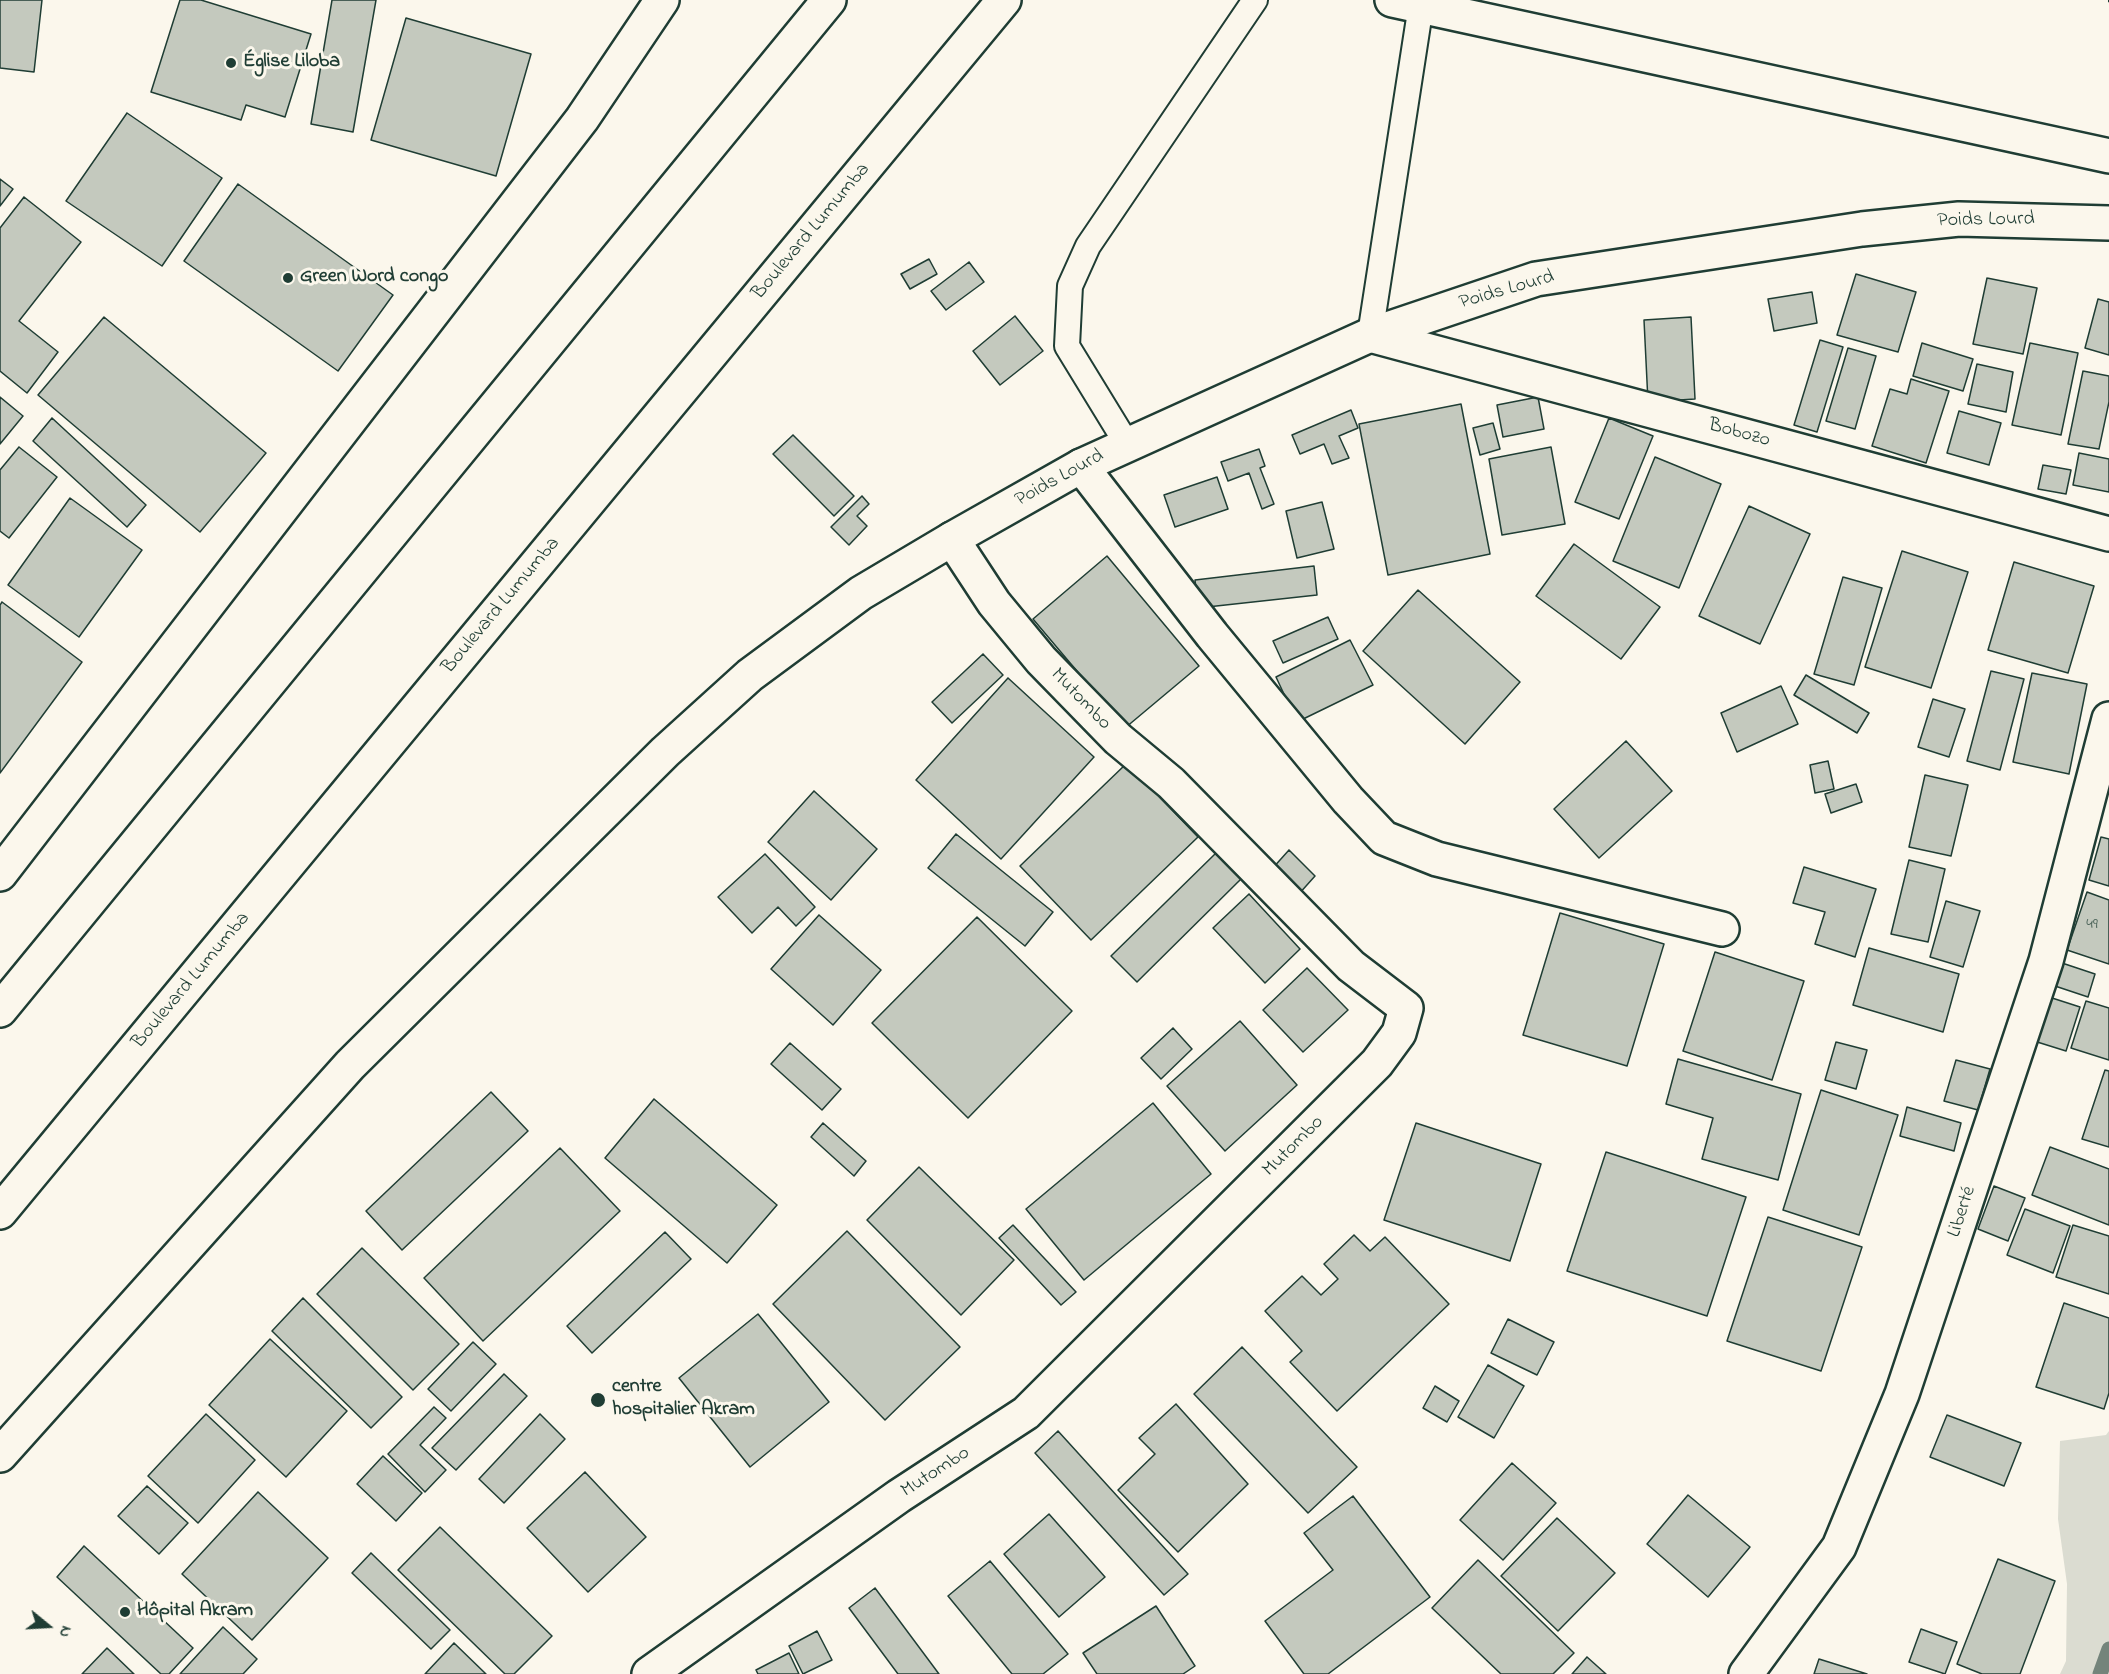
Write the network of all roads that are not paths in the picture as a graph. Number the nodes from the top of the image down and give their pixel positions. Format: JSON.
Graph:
{"nodes":[{"id":1,"x":662,"y":0,"type":"edge"},
{"id":2,"x":829,"y":0,"type":"edge"},
{"id":3,"x":1003,"y":0,"type":"edge"},
{"id":4,"x":1255,"y":0,"type":"edge"},
{"id":5,"x":1406,"y":3,"type":"edge"},
{"id":6,"x":2109,"y":156,"type":"edge"},
{"id":7,"x":2109,"y":223,"type":"edge"},
{"id":8,"x":1370,"y":335,"type":"junction"},
{"id":9,"x":1127,"y":444,"type":"junction"},
{"id":10,"x":1081,"y":466,"type":"junction"},
{"id":11,"x":2109,"y":534,"type":"edge"},
{"id":12,"x":952,"y":539,"type":"junction"},
{"id":13,"x":2109,"y":719,"type":"edge"},
{"id":14,"x":0,"y":874,"type":"edge"},
{"id":15,"x":1722,"y":928,"type":"dead end"},
{"id":16,"x":0,"y":1010,"type":"edge"},
{"id":17,"x":0,"y":1212,"type":"edge"},
{"id":18,"x":0,"y":1455,"type":"edge"},
{"id":19,"x":649,"y":1674,"type":"edge"},
{"id":20,"x":1746,"y":1674,"type":"edge"}],
"edges":[{"from":1,"to":14,"type":"main road"},
{"from":2,"to":16,"type":"main road"},
{"from":3,"to":17,"type":"main road","name":"Boulevard Lumumba"},
{"from":4,"to":9,"type":"lane"},
{"from":5,"to":6,"type":"main road"},
{"from":5,"to":8,"type":"lane"},
{"from":7,"to":8,"type":"main road","name":"Poids Lourd"},
{"from":8,"to":9,"type":"main road","name":"Poids Lourd"},
{"from":8,"to":11,"type":"main road","name":"Bobozo"},
{"from":9,"to":10,"type":"main road","name":"Poids Lourd"},
{"from":10,"to":12,"type":"main road","name":"Poids Lourd"},
{"from":10,"to":15,"type":"main road"},
{"from":12,"to":18,"type":"main road","name":"Poids Lourd"},
{"from":12,"to":19,"type":"main road","name":"Mutombo"},
{"from":13,"to":20,"type":"main road","name":"Liberté"}]}
